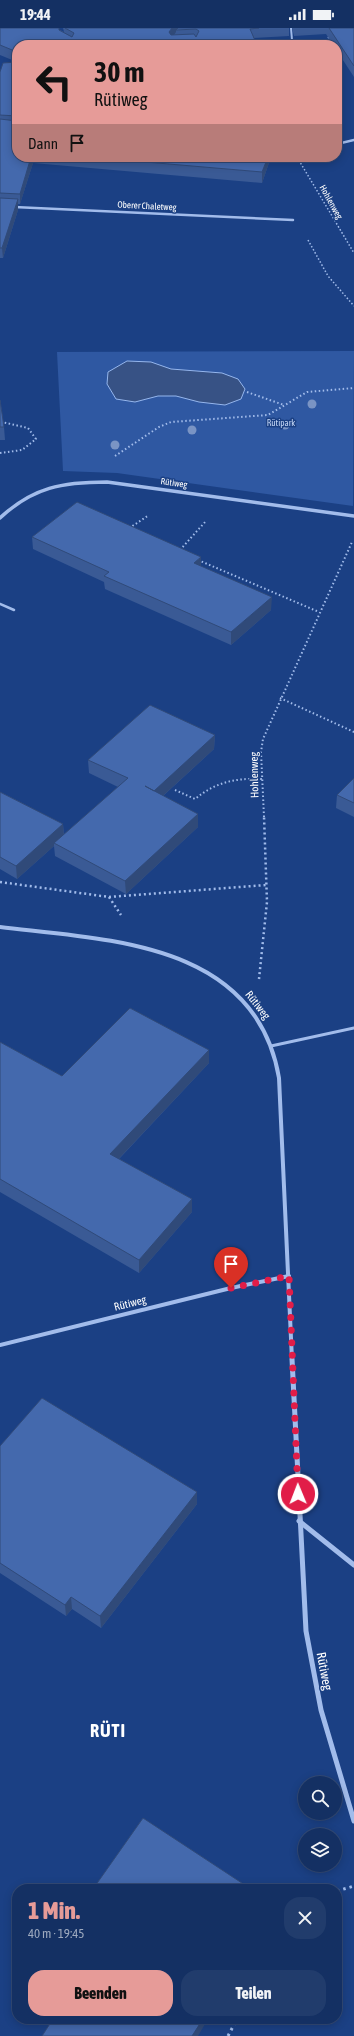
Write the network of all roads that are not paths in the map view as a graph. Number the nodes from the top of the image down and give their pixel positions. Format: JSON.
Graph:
{"nodes":[{"id":1,"x":291,"y":28,"type":"edge"},
{"id":2,"x":292,"y":40,"type":"edge"},
{"id":3,"x":354,"y":140,"type":"edge"},
{"id":4,"x":342,"y":143,"type":"edge"},
{"id":5,"x":8,"y":206,"type":"edge"},
{"id":6,"x":294,"y":220,"type":"road end"},
{"id":7,"x":354,"y":516,"type":"edge"},
{"id":8,"x":0,"y":518,"type":"edge"},
{"id":9,"x":0,"y":604,"type":"edge"},
{"id":10,"x":14,"y":610,"type":"dead end"},
{"id":11,"x":0,"y":927,"type":"edge"},
{"id":12,"x":354,"y":1028,"type":"edge"},
{"id":13,"x":271,"y":1046,"type":"junction"},
{"id":14,"x":289,"y":1276,"type":"junction"},
{"id":15,"x":0,"y":1345,"type":"edge"},
{"id":16,"x":299,"y":1521,"type":"junction"},
{"id":17,"x":354,"y":1565,"type":"edge"},
{"id":18,"x":354,"y":1821,"type":"edge"}],
"edges":[{"from":1,"to":2,"type":"lane"},
{"from":3,"to":4,"type":"street"},
{"from":5,"to":6,"type":"street","name":"Oberer Chaletweg"},
{"from":7,"to":8,"type":"street","name":"Rütiweg"},
{"from":9,"to":10,"type":"lane"},
{"from":11,"to":13,"type":"street","name":"Rütiweg"},
{"from":12,"to":13,"type":"lane"},
{"from":13,"to":14,"type":"street","name":"Rütiweg"},
{"from":14,"to":15,"type":"street","name":"Rütiweg"},
{"from":14,"to":16,"type":"street","name":"Rütiweg"},
{"from":16,"to":17,"type":"street"},
{"from":16,"to":18,"type":"street","name":"Rütiweg"}]}
